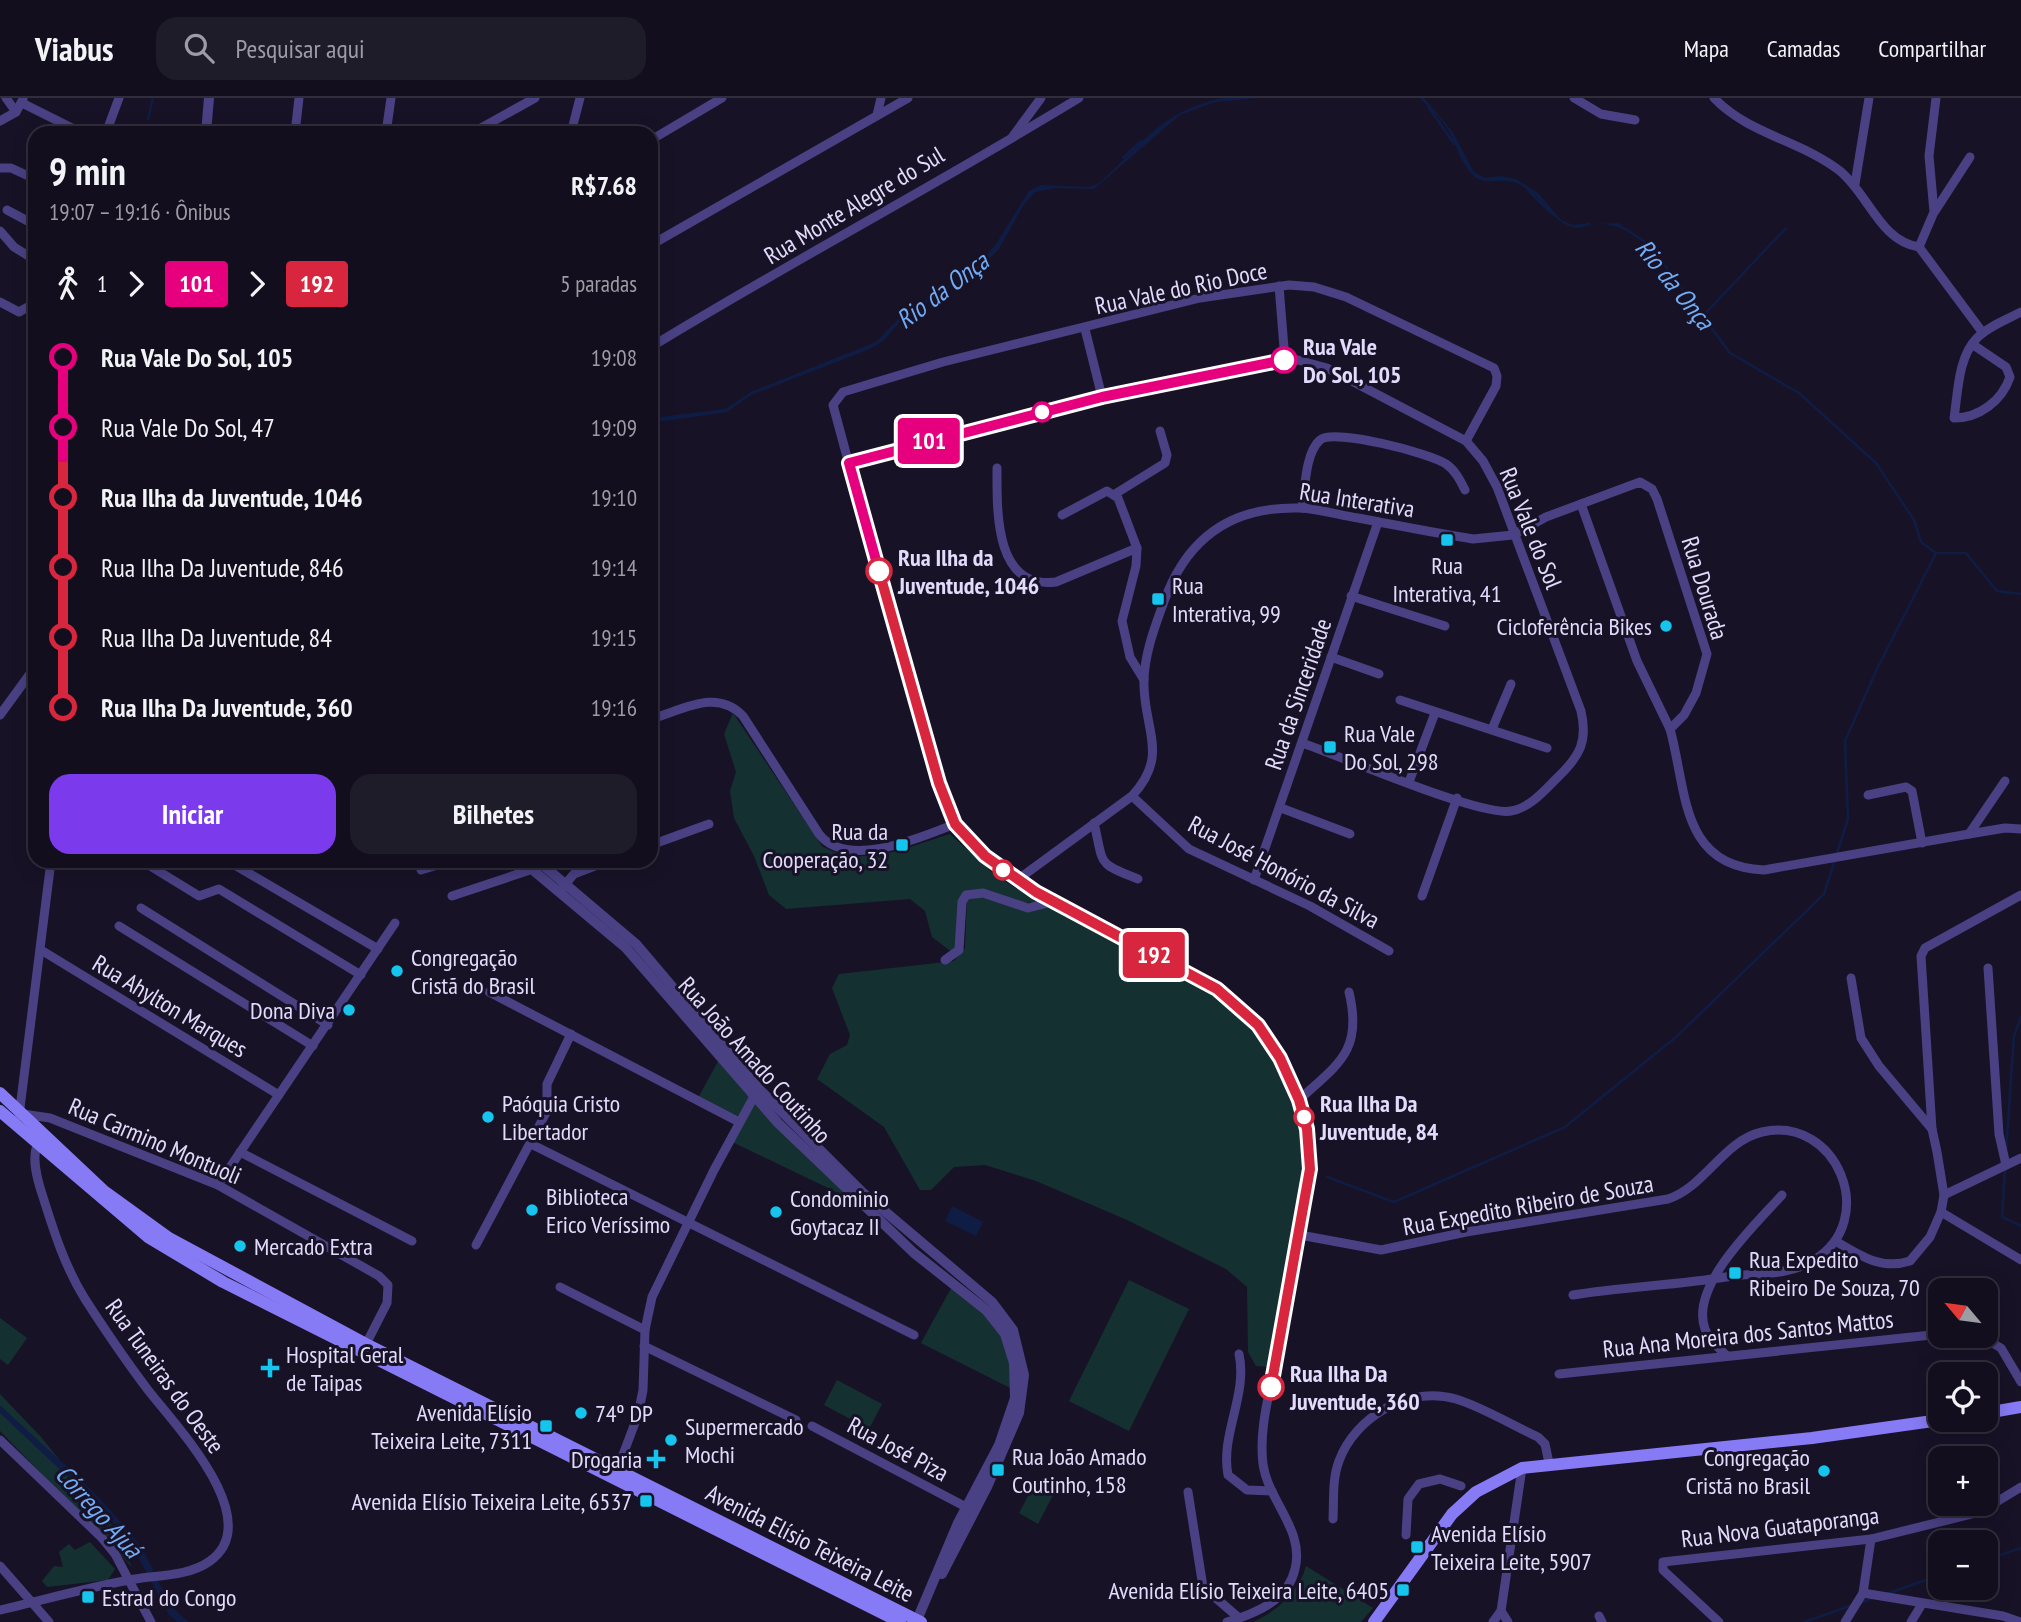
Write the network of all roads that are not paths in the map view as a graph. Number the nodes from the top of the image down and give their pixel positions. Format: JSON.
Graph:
{"nodes":[{"id":1,"x":6,"y":98,"type":"edge"},
{"id":2,"x":119,"y":98,"type":"edge"},
{"id":3,"x":209,"y":98,"type":"edge"},
{"id":4,"x":299,"y":98,"type":"edge"},
{"id":5,"x":391,"y":98,"type":"edge"},
{"id":6,"x":535,"y":98,"type":"edge"},
{"id":7,"x":580,"y":98,"type":"edge"},
{"id":8,"x":722,"y":98,"type":"edge"},
{"id":9,"x":881,"y":98,"type":"edge"},
{"id":10,"x":908,"y":98,"type":"edge"},
{"id":11,"x":1041,"y":98,"type":"edge"},
{"id":12,"x":1079,"y":98,"type":"edge"},
{"id":13,"x":1574,"y":98,"type":"edge"},
{"id":14,"x":1714,"y":98,"type":"edge"},
{"id":15,"x":1868,"y":98,"type":"edge"},
{"id":16,"x":1924,"y":98,"type":"edge"},
{"id":17,"x":1936,"y":99,"type":"edge"},
{"id":18,"x":23,"y":100,"type":"edge"},
{"id":19,"x":16,"y":112,"type":"junction"},
{"id":20,"x":877,"y":115,"type":"junction"},
{"id":21,"x":1634,"y":120,"type":"dead end"},
{"id":22,"x":0,"y":121,"type":"edge"},
{"id":23,"x":69,"y":126,"type":"edge"},
{"id":24,"x":109,"y":126,"type":"edge"},
{"id":25,"x":207,"y":126,"type":"edge"},
{"id":26,"x":296,"y":126,"type":"edge"},
{"id":27,"x":387,"y":126,"type":"edge"},
{"id":28,"x":485,"y":126,"type":"edge"},
{"id":29,"x":573,"y":126,"type":"edge"},
{"id":30,"x":658,"y":136,"type":"edge"},
{"id":31,"x":1012,"y":138,"type":"junction"},
{"id":32,"x":1969,"y":157,"type":"dead end"},
{"id":33,"x":0,"y":168,"type":"edge"},
{"id":34,"x":28,"y":176,"type":"edge"},
{"id":35,"x":1931,"y":182,"type":"junction"},
{"id":36,"x":1855,"y":184,"type":"junction"},
{"id":37,"x":1950,"y":191,"type":"junction"},
{"id":38,"x":7,"y":210,"type":"dead end"},
{"id":39,"x":1934,"y":212,"type":"junction"},
{"id":40,"x":28,"y":221,"type":"edge"},
{"id":41,"x":0,"y":231,"type":"edge"},
{"id":42,"x":658,"y":241,"type":"edge"},
{"id":43,"x":1919,"y":245,"type":"junction"},
{"id":44,"x":28,"y":256,"type":"edge"},
{"id":45,"x":1279,"y":286,"type":"junction"},
{"id":46,"x":0,"y":302,"type":"edge"},
{"id":47,"x":28,"y":307,"type":"edge"},
{"id":48,"x":2021,"y":312,"type":"edge"},
{"id":49,"x":1085,"y":329,"type":"junction"},
{"id":50,"x":1983,"y":333,"type":"junction"},
{"id":51,"x":658,"y":342,"type":"edge"},
{"id":52,"x":1972,"y":344,"type":"junction"},
{"id":53,"x":1285,"y":360,"type":"junction"},
{"id":54,"x":1102,"y":397,"type":"junction"},
{"id":55,"x":1160,"y":431,"type":"dead end"},
{"id":56,"x":1466,"y":441,"type":"junction"},
{"id":57,"x":849,"y":463,"type":"junction"},
{"id":58,"x":997,"y":468,"type":"dead end"},
{"id":59,"x":1465,"y":490,"type":"dead end"},
{"id":60,"x":1115,"y":494,"type":"junction"},
{"id":61,"x":1581,"y":504,"type":"junction"},
{"id":62,"x":1302,"y":508,"type":"junction"},
{"id":63,"x":1062,"y":515,"type":"dead end"},
{"id":64,"x":1377,"y":522,"type":"junction"},
{"id":65,"x":1513,"y":535,"type":"junction"},
{"id":66,"x":1137,"y":548,"type":"junction"},
{"id":67,"x":1351,"y":596,"type":"junction"},
{"id":68,"x":1446,"y":626,"type":"dead end"},
{"id":69,"x":1331,"y":657,"type":"junction"},
{"id":70,"x":1379,"y":674,"type":"dead end"},
{"id":71,"x":28,"y":677,"type":"edge"},
{"id":72,"x":1144,"y":680,"type":"junction"},
{"id":73,"x":1511,"y":684,"type":"dead end"},
{"id":74,"x":1400,"y":700,"type":"dead end"},
{"id":75,"x":1435,"y":713,"type":"junction"},
{"id":76,"x":0,"y":715,"type":"edge"},
{"id":77,"x":658,"y":717,"type":"edge"},
{"id":78,"x":1492,"y":729,"type":"junction"},
{"id":79,"x":1671,"y":729,"type":"junction"},
{"id":80,"x":1302,"y":743,"type":"junction"},
{"id":81,"x":1547,"y":748,"type":"dead end"},
{"id":82,"x":2005,"y":781,"type":"dead end"},
{"id":83,"x":1409,"y":782,"type":"junction"},
{"id":84,"x":1868,"y":795,"type":"dead end"},
{"id":85,"x":1132,"y":796,"type":"junction"},
{"id":86,"x":1457,"y":799,"type":"junction"},
{"id":87,"x":1280,"y":808,"type":"junction"},
{"id":88,"x":1094,"y":823,"type":"junction"},
{"id":89,"x":709,"y":824,"type":"dead end"},
{"id":90,"x":955,"y":824,"type":"junction"},
{"id":91,"x":2021,"y":830,"type":"edge"},
{"id":92,"x":1350,"y":834,"type":"dead end"},
{"id":93,"x":1969,"y":834,"type":"junction"},
{"id":94,"x":658,"y":842,"type":"edge"},
{"id":95,"x":1922,"y":843,"type":"junction"},
{"id":96,"x":50,"y":868,"type":"edge"},
{"id":97,"x":154,"y":868,"type":"edge"},
{"id":98,"x":240,"y":868,"type":"edge"},
{"id":99,"x":428,"y":868,"type":"edge"},
{"id":100,"x":527,"y":868,"type":"edge"},
{"id":101,"x":539,"y":868,"type":"edge"},
{"id":102,"x":590,"y":868,"type":"edge"},
{"id":103,"x":421,"y":870,"type":"dead end"},
{"id":104,"x":1138,"y":879,"type":"dead end"},
{"id":105,"x":1017,"y":880,"type":"junction"},
{"id":106,"x":1254,"y":880,"type":"junction"},
{"id":107,"x":563,"y":886,"type":"junction"},
{"id":108,"x":2021,"y":895,"type":"edge"},
{"id":109,"x":452,"y":896,"type":"dead end"},
{"id":110,"x":1422,"y":896,"type":"dead end"},
{"id":111,"x":1052,"y":902,"type":"junction"},
{"id":112,"x":141,"y":908,"type":"dead end"},
{"id":113,"x":395,"y":923,"type":"dead end"},
{"id":114,"x":119,"y":926,"type":"dead end"},
{"id":115,"x":378,"y":949,"type":"junction"},
{"id":116,"x":41,"y":950,"type":"junction"},
{"id":117,"x":1389,"y":951,"type":"dead end"},
{"id":118,"x":945,"y":960,"type":"dead end"},
{"id":119,"x":1988,"y":968,"type":"dead end"},
{"id":120,"x":361,"y":975,"type":"junction"},
{"id":121,"x":1852,"y":978,"type":"dead end"},
{"id":122,"x":489,"y":992,"type":"dead end"},
{"id":123,"x":1349,"y":992,"type":"dead end"},
{"id":124,"x":328,"y":1025,"type":"junction"},
{"id":125,"x":570,"y":1034,"type":"junction"},
{"id":126,"x":313,"y":1046,"type":"junction"},
{"id":127,"x":0,"y":1093,"type":"edge"},
{"id":128,"x":756,"y":1093,"type":"junction"},
{"id":129,"x":279,"y":1095,"type":"junction"},
{"id":130,"x":1299,"y":1100,"type":"junction"},
{"id":131,"x":0,"y":1111,"type":"edge"},
{"id":132,"x":17,"y":1118,"type":"junction"},
{"id":133,"x":739,"y":1122,"type":"junction"},
{"id":134,"x":1931,"y":1129,"type":"junction"},
{"id":135,"x":41,"y":1140,"type":"junction"},
{"id":136,"x":531,"y":1144,"type":"junction"},
{"id":137,"x":240,"y":1152,"type":"junction"},
{"id":138,"x":2021,"y":1158,"type":"edge"},
{"id":139,"x":2006,"y":1165,"type":"junction"},
{"id":140,"x":218,"y":1185,"type":"junction"},
{"id":141,"x":1782,"y":1195,"type":"dead end"},
{"id":142,"x":1944,"y":1195,"type":"junction"},
{"id":143,"x":1941,"y":1212,"type":"junction"},
{"id":144,"x":688,"y":1222,"type":"junction"},
{"id":145,"x":1300,"y":1235,"type":"junction"},
{"id":146,"x":412,"y":1241,"type":"dead end"},
{"id":147,"x":1837,"y":1242,"type":"junction"},
{"id":148,"x":476,"y":1245,"type":"dead end"},
{"id":149,"x":2021,"y":1260,"type":"edge"},
{"id":150,"x":1712,"y":1280,"type":"junction"},
{"id":151,"x":560,"y":1287,"type":"dead end"},
{"id":152,"x":1573,"y":1295,"type":"dead end"},
{"id":153,"x":645,"y":1330,"type":"junction"},
{"id":154,"x":914,"y":1335,"type":"dead end"},
{"id":155,"x":1928,"y":1335,"type":"edge"},
{"id":156,"x":644,"y":1346,"type":"junction"},
{"id":157,"x":1998,"y":1346,"type":"edge"},
{"id":158,"x":364,"y":1348,"type":"junction"},
{"id":159,"x":1239,"y":1354,"type":"dead end"},
{"id":160,"x":1726,"y":1355,"type":"junction"},
{"id":161,"x":1559,"y":1374,"type":"dead end"},
{"id":162,"x":2021,"y":1382,"type":"edge"},
{"id":163,"x":2021,"y":1407,"type":"edge"},
{"id":164,"x":1998,"y":1411,"type":"edge"},
{"id":165,"x":796,"y":1420,"type":"dead end"},
{"id":166,"x":1928,"y":1422,"type":"edge"},
{"id":167,"x":812,"y":1426,"type":"dead end"},
{"id":168,"x":0,"y":1440,"type":"edge"},
{"id":169,"x":1549,"y":1463,"type":"junction"},
{"id":170,"x":1522,"y":1468,"type":"junction"},
{"id":171,"x":615,"y":1474,"type":"junction"},
{"id":172,"x":1461,"y":1486,"type":"dead end"},
{"id":173,"x":2021,"y":1487,"type":"edge"},
{"id":174,"x":1272,"y":1491,"type":"junction"},
{"id":175,"x":1188,"y":1492,"type":"dead end"},
{"id":176,"x":966,"y":1507,"type":"junction"},
{"id":177,"x":1333,"y":1519,"type":"dead end"},
{"id":178,"x":1406,"y":1535,"type":"dead end"},
{"id":179,"x":1871,"y":1539,"type":"junction"},
{"id":180,"x":0,"y":1566,"type":"edge"},
{"id":181,"x":134,"y":1579,"type":"junction"},
{"id":182,"x":1863,"y":1593,"type":"junction"},
{"id":183,"x":31,"y":1602,"type":"junction"},
{"id":184,"x":1922,"y":1604,"type":"junction"},
{"id":185,"x":0,"y":1610,"type":"edge"},
{"id":186,"x":1501,"y":1611,"type":"junction"},
{"id":187,"x":1239,"y":1618,"type":"junction"},
{"id":188,"x":49,"y":1622,"type":"edge"},
{"id":189,"x":152,"y":1622,"type":"edge"},
{"id":190,"x":900,"y":1622,"type":"edge"},
{"id":191,"x":919,"y":1622,"type":"edge"},
{"id":192,"x":1227,"y":1622,"type":"edge"},
{"id":193,"x":1374,"y":1622,"type":"edge"},
{"id":194,"x":1493,"y":1622,"type":"edge"},
{"id":195,"x":1508,"y":1622,"type":"edge"},
{"id":196,"x":1719,"y":1622,"type":"edge"},
{"id":197,"x":1844,"y":1622,"type":"edge"},
{"id":198,"x":1910,"y":1622,"type":"edge"},
{"id":199,"x":2020,"y":1622,"type":"edge"}],
"edges":[{"from":1,"to":19,"type":"street"},
{"from":2,"to":24,"type":"street"},
{"from":3,"to":25,"type":"street"},
{"from":4,"to":26,"type":"street"},
{"from":5,"to":27,"type":"street"},
{"from":6,"to":28,"type":"street"},
{"from":7,"to":29,"type":"street"},
{"from":8,"to":30,"type":"street"},
{"from":9,"to":20,"type":"street"},
{"from":10,"to":20,"type":"street"},
{"from":11,"to":31,"type":"street"},
{"from":12,"to":31,"type":"street","name":"Rua Monte Alegre do Sul"},
{"from":13,"to":21,"type":"street"},
{"from":14,"to":36,"type":"street"},
{"from":15,"to":36,"type":"street"},
{"from":16,"to":17,"type":"street"},
{"from":17,"to":35,"type":"street"},
{"from":18,"to":19,"type":"street"},
{"from":18,"to":23,"type":"street"},
{"from":19,"to":22,"type":"street"},
{"from":20,"to":42,"type":"street"},
{"from":31,"to":51,"type":"street","name":"Rua Monte Alegre do Sul"},
{"from":32,"to":37,"type":"street"},
{"from":33,"to":34,"type":"street"},
{"from":35,"to":37,"type":"street"},
{"from":35,"to":39,"type":"street"},
{"from":36,"to":43,"type":"street"},
{"from":37,"to":39,"type":"street"},
{"from":38,"to":40,"type":"street"},
{"from":39,"to":43,"type":"street"},
{"from":41,"to":44,"type":"street"},
{"from":43,"to":50,"type":"street"},
{"from":45,"to":49,"type":"street","name":"Rua Vale do Rio Doce"},
{"from":45,"to":53,"type":"street"},
{"from":45,"to":56,"type":"street","name":"Rua Vale do Rio Doce"},
{"from":46,"to":47,"type":"street"},
{"from":48,"to":50,"type":"street"},
{"from":49,"to":54,"type":"street"},
{"from":49,"to":57,"type":"street","name":"Rua Vale do Rio Doce"},
{"from":50,"to":52,"type":"street"},
{"from":52,"to":52,"type":"street"},
{"from":53,"to":54,"type":"street","name":"Rua Vale do Sol"},
{"from":53,"to":56,"type":"street","name":"Rua Vale do Sol"},
{"from":54,"to":57,"type":"street","name":"Rua Vale do Sol"},
{"from":55,"to":60,"type":"street"},
{"from":56,"to":65,"type":"street","name":"Rua Vale do Sol"},
{"from":57,"to":90,"type":"street"},
{"from":58,"to":66,"type":"street"},
{"from":59,"to":62,"type":"street"},
{"from":60,"to":63,"type":"street"},
{"from":60,"to":66,"type":"street"},
{"from":61,"to":65,"type":"street","name":"Rua Dourada"},
{"from":61,"to":79,"type":"street"},
{"from":61,"to":79,"type":"street","name":"Rua Dourada"},
{"from":62,"to":64,"type":"street","name":"Rua Interativa"},
{"from":62,"to":72,"type":"street","name":"Rua Interativa"},
{"from":64,"to":65,"type":"street","name":"Rua Interativa"},
{"from":64,"to":67,"type":"street","name":"Rua da Sinceridade"},
{"from":65,"to":86,"type":"street","name":"Rua Vale do Sol"},
{"from":66,"to":72,"type":"street"},
{"from":67,"to":68,"type":"street"},
{"from":67,"to":69,"type":"street","name":"Rua da Sinceridade"},
{"from":69,"to":70,"type":"street"},
{"from":69,"to":80,"type":"street","name":"Rua da Sinceridade"},
{"from":71,"to":76,"type":"street"},
{"from":72,"to":85,"type":"street","name":"Rua Interativa"},
{"from":73,"to":78,"type":"street"},
{"from":74,"to":75,"type":"street"},
{"from":75,"to":78,"type":"street"},
{"from":75,"to":83,"type":"street"},
{"from":77,"to":90,"type":"street"},
{"from":78,"to":81,"type":"street"},
{"from":79,"to":95,"type":"street"},
{"from":80,"to":83,"type":"street","name":"Rua Vale do Sol"},
{"from":80,"to":87,"type":"street","name":"Rua da Sinceridade"},
{"from":82,"to":93,"type":"street"},
{"from":83,"to":86,"type":"street","name":"Rua Vale do Sol"},
{"from":84,"to":95,"type":"street"},
{"from":85,"to":88,"type":"street","name":"Rua Interativa"},
{"from":85,"to":106,"type":"street","name":"Rua José Honório da Silva"},
{"from":86,"to":110,"type":"street"},
{"from":87,"to":92,"type":"street"},
{"from":87,"to":106,"type":"street","name":"Rua da Sinceridade"},
{"from":88,"to":104,"type":"street"},
{"from":88,"to":105,"type":"street","name":"Rua Interativa"},
{"from":89,"to":94,"type":"street"},
{"from":90,"to":105,"type":"street"},
{"from":91,"to":93,"type":"street"},
{"from":93,"to":95,"type":"street"},
{"from":96,"to":116,"type":"street"},
{"from":97,"to":120,"type":"street"},
{"from":98,"to":115,"type":"street"},
{"from":99,"to":103,"type":"street"},
{"from":100,"to":109,"type":"street"},
{"from":101,"to":107,"type":"street","name":"Rua João Amado Coutinho"},
{"from":102,"to":107,"type":"street"},
{"from":105,"to":111,"type":"street"},
{"from":106,"to":117,"type":"street","name":"Rua José Honório da Silva"},
{"from":107,"to":128,"type":"street","name":"Rua João Amado Coutinho"},
{"from":108,"to":134,"type":"street"},
{"from":111,"to":118,"type":"street"},
{"from":111,"to":130,"type":"street"},
{"from":112,"to":124,"type":"street"},
{"from":113,"to":115,"type":"street"},
{"from":114,"to":126,"type":"street"},
{"from":115,"to":120,"type":"street"},
{"from":116,"to":129,"type":"street","name":"Rua Ahylton Marques"},
{"from":116,"to":132,"type":"street"},
{"from":119,"to":139,"type":"street"},
{"from":120,"to":124,"type":"street"},
{"from":121,"to":134,"type":"street"},
{"from":122,"to":125,"type":"street"},
{"from":123,"to":130,"type":"street"},
{"from":124,"to":126,"type":"street"},
{"from":125,"to":133,"type":"street"},
{"from":125,"to":136,"type":"street"},
{"from":126,"to":129,"type":"street"},
{"from":127,"to":132,"type":"main road","name":"Avenida Elísio Teixeira Leite"},
{"from":128,"to":133,"type":"street"},
{"from":128,"to":176,"type":"street","name":"Rua João Amado Coutinho"},
{"from":128,"to":191,"type":"street","name":"Rua João Amado Coutinho"},
{"from":129,"to":137,"type":"street"},
{"from":130,"to":145,"type":"street"},
{"from":131,"to":132,"type":"main road","name":"Avenida Elísio Teixeira Leite"},
{"from":132,"to":135,"type":"main road","name":"Avenida Elísio Teixeira Leite"},
{"from":132,"to":140,"type":"street","name":"Rua Carmino Montuoli"},
{"from":133,"to":144,"type":"street"},
{"from":134,"to":142,"type":"street"},
{"from":135,"to":158,"type":"main road","name":"Avenida Elísio Teixeira Leite"},
{"from":135,"to":181,"type":"street","name":"Rua Tuneiras do Oeste"},
{"from":136,"to":144,"type":"street"},
{"from":136,"to":148,"type":"street"},
{"from":137,"to":140,"type":"street"},
{"from":137,"to":146,"type":"street"},
{"from":138,"to":139,"type":"street"},
{"from":139,"to":142,"type":"street"},
{"from":140,"to":158,"type":"street","name":"Rua Carmino Montuoli"},
{"from":141,"to":150,"type":"street"},
{"from":142,"to":143,"type":"street"},
{"from":143,"to":147,"type":"street"},
{"from":143,"to":149,"type":"street"},
{"from":144,"to":153,"type":"street"},
{"from":144,"to":154,"type":"street"},
{"from":145,"to":147,"type":"street","name":"Rua Expedito Ribeiro de Souza"},
{"from":145,"to":174,"type":"street"},
{"from":147,"to":150,"type":"street"},
{"from":150,"to":152,"type":"street"},
{"from":150,"to":160,"type":"street"},
{"from":151,"to":153,"type":"street"},
{"from":153,"to":156,"type":"street"},
{"from":155,"to":160,"type":"street","name":"Rua Ana Moreira dos Santos Mattos"},
{"from":156,"to":165,"type":"street"},
{"from":156,"to":171,"type":"street"},
{"from":157,"to":162,"type":"street"},
{"from":158,"to":171,"type":"main road","name":"Avenida Elísio Teixeira Leite"},
{"from":159,"to":174,"type":"street"},
{"from":160,"to":161,"type":"street","name":"Rua Ana Moreira dos Santos Mattos"},
{"from":163,"to":164,"type":"main road"},
{"from":166,"to":169,"type":"main road"},
{"from":167,"to":176,"type":"street","name":"Rua José Piza"},
{"from":168,"to":181,"type":"street"},
{"from":169,"to":170,"type":"main road"},
{"from":169,"to":177,"type":"street"},
{"from":170,"to":186,"type":"street"},
{"from":170,"to":193,"type":"main road"},
{"from":171,"to":190,"type":"main road","name":"Avenida Elísio Teixeira Leite"},
{"from":171,"to":191,"type":"main road","name":"Avenida Elísio Teixeira Leite"},
{"from":172,"to":178,"type":"street"},
{"from":173,"to":179,"type":"street","name":"Rua Nova Guataporanga"},
{"from":174,"to":187,"type":"street"},
{"from":175,"to":187,"type":"street"},
{"from":176,"to":191,"type":"street","name":"Rua João Amado Coutinho"},
{"from":179,"to":182,"type":"street"},
{"from":179,"to":196,"type":"street","name":"Rua Nova Guataporanga"},
{"from":180,"to":183,"type":"street"},
{"from":181,"to":183,"type":"street","name":"Rua Tuneiras do Oeste"},
{"from":181,"to":189,"type":"street"},
{"from":182,"to":184,"type":"street"},
{"from":182,"to":197,"type":"street"},
{"from":183,"to":185,"type":"street","name":"Rua Tuneiras do Oeste"},
{"from":183,"to":188,"type":"street"},
{"from":184,"to":198,"type":"street"},
{"from":184,"to":199,"type":"street"},
{"from":186,"to":194,"type":"street"},
{"from":186,"to":195,"type":"street"},
{"from":187,"to":192,"type":"street"}]}
